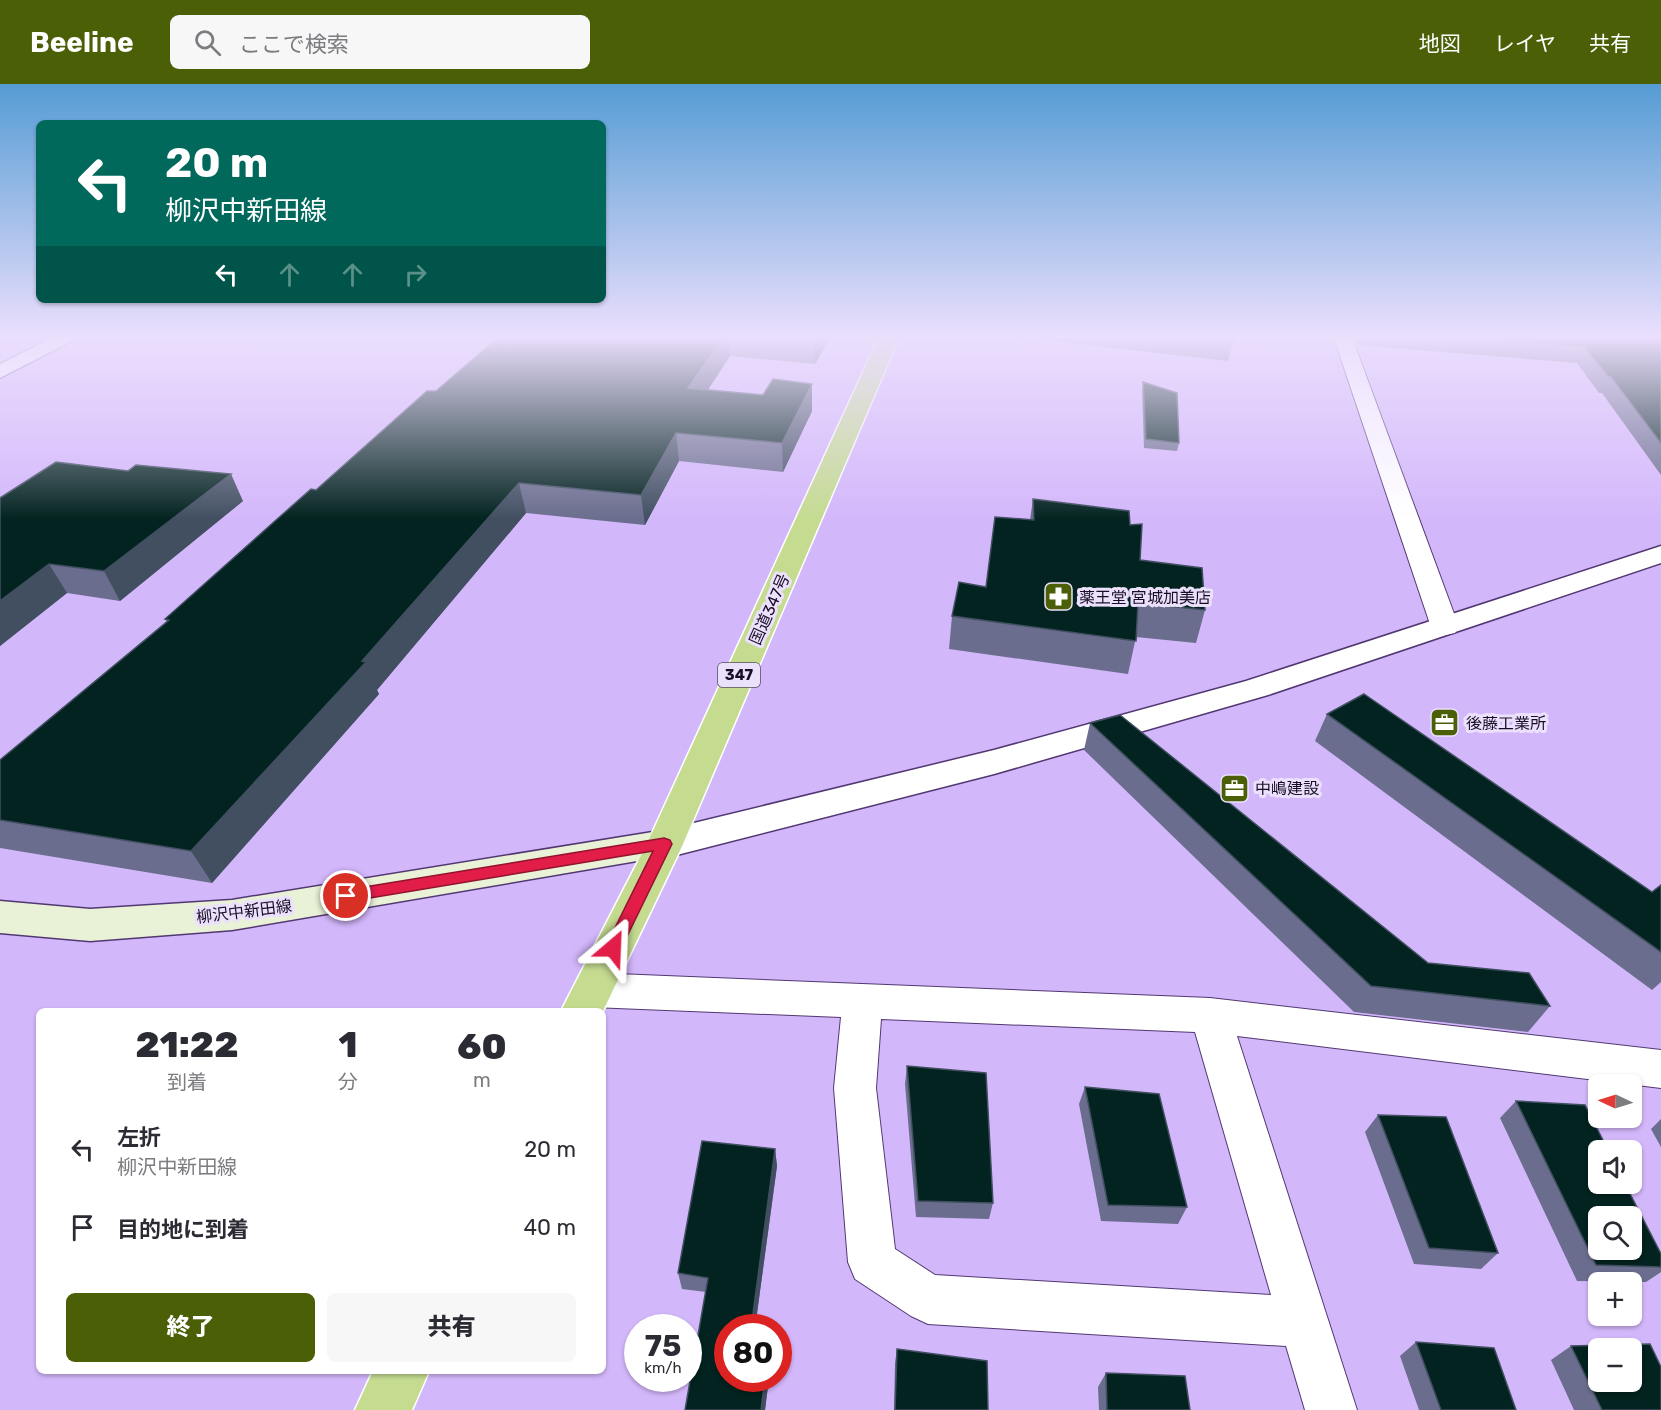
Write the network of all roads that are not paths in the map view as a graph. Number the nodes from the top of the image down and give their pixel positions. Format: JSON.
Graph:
{"nodes":[{"id":1,"x":863,"y":397,"type":"edge"},
{"id":2,"x":1364,"y":397,"type":"edge"},
{"id":3,"x":1661,"y":554,"type":"edge"},
{"id":4,"x":1445,"y":627,"type":"junction"},
{"id":5,"x":664,"y":844,"type":"junction"},
{"id":6,"x":0,"y":917,"type":"edge"},
{"id":7,"x":587,"y":1000,"type":"edge"},
{"id":8,"x":862,"y":1001,"type":"junction"},
{"id":9,"x":1210,"y":1014,"type":"junction"},
{"id":10,"x":1661,"y":1069,"type":"edge"},
{"id":11,"x":1304,"y":1322,"type":"junction"},
{"id":12,"x":401,"y":1374,"type":"edge"},
{"id":13,"x":383,"y":1410,"type":"edge"},
{"id":14,"x":1331,"y":1410,"type":"edge"}],
"edges":[{"from":1,"to":5,"type":"highway","name":"国道347号","number":"347"},
{"from":2,"to":4,"type":"street"},
{"from":3,"to":4,"type":"street"},
{"from":4,"to":5,"type":"street"},
{"from":5,"to":6,"type":"main road","name":"柳沢中新田線"},
{"from":5,"to":7,"type":"highway","name":"国道347号","number":"347"},
{"from":7,"to":8,"type":"street"},
{"from":8,"to":9,"type":"street"},
{"from":8,"to":11,"type":"street"},
{"from":9,"to":10,"type":"street"},
{"from":9,"to":11,"type":"street"},
{"from":11,"to":14,"type":"street"},
{"from":12,"to":13,"type":"highway"}]}
